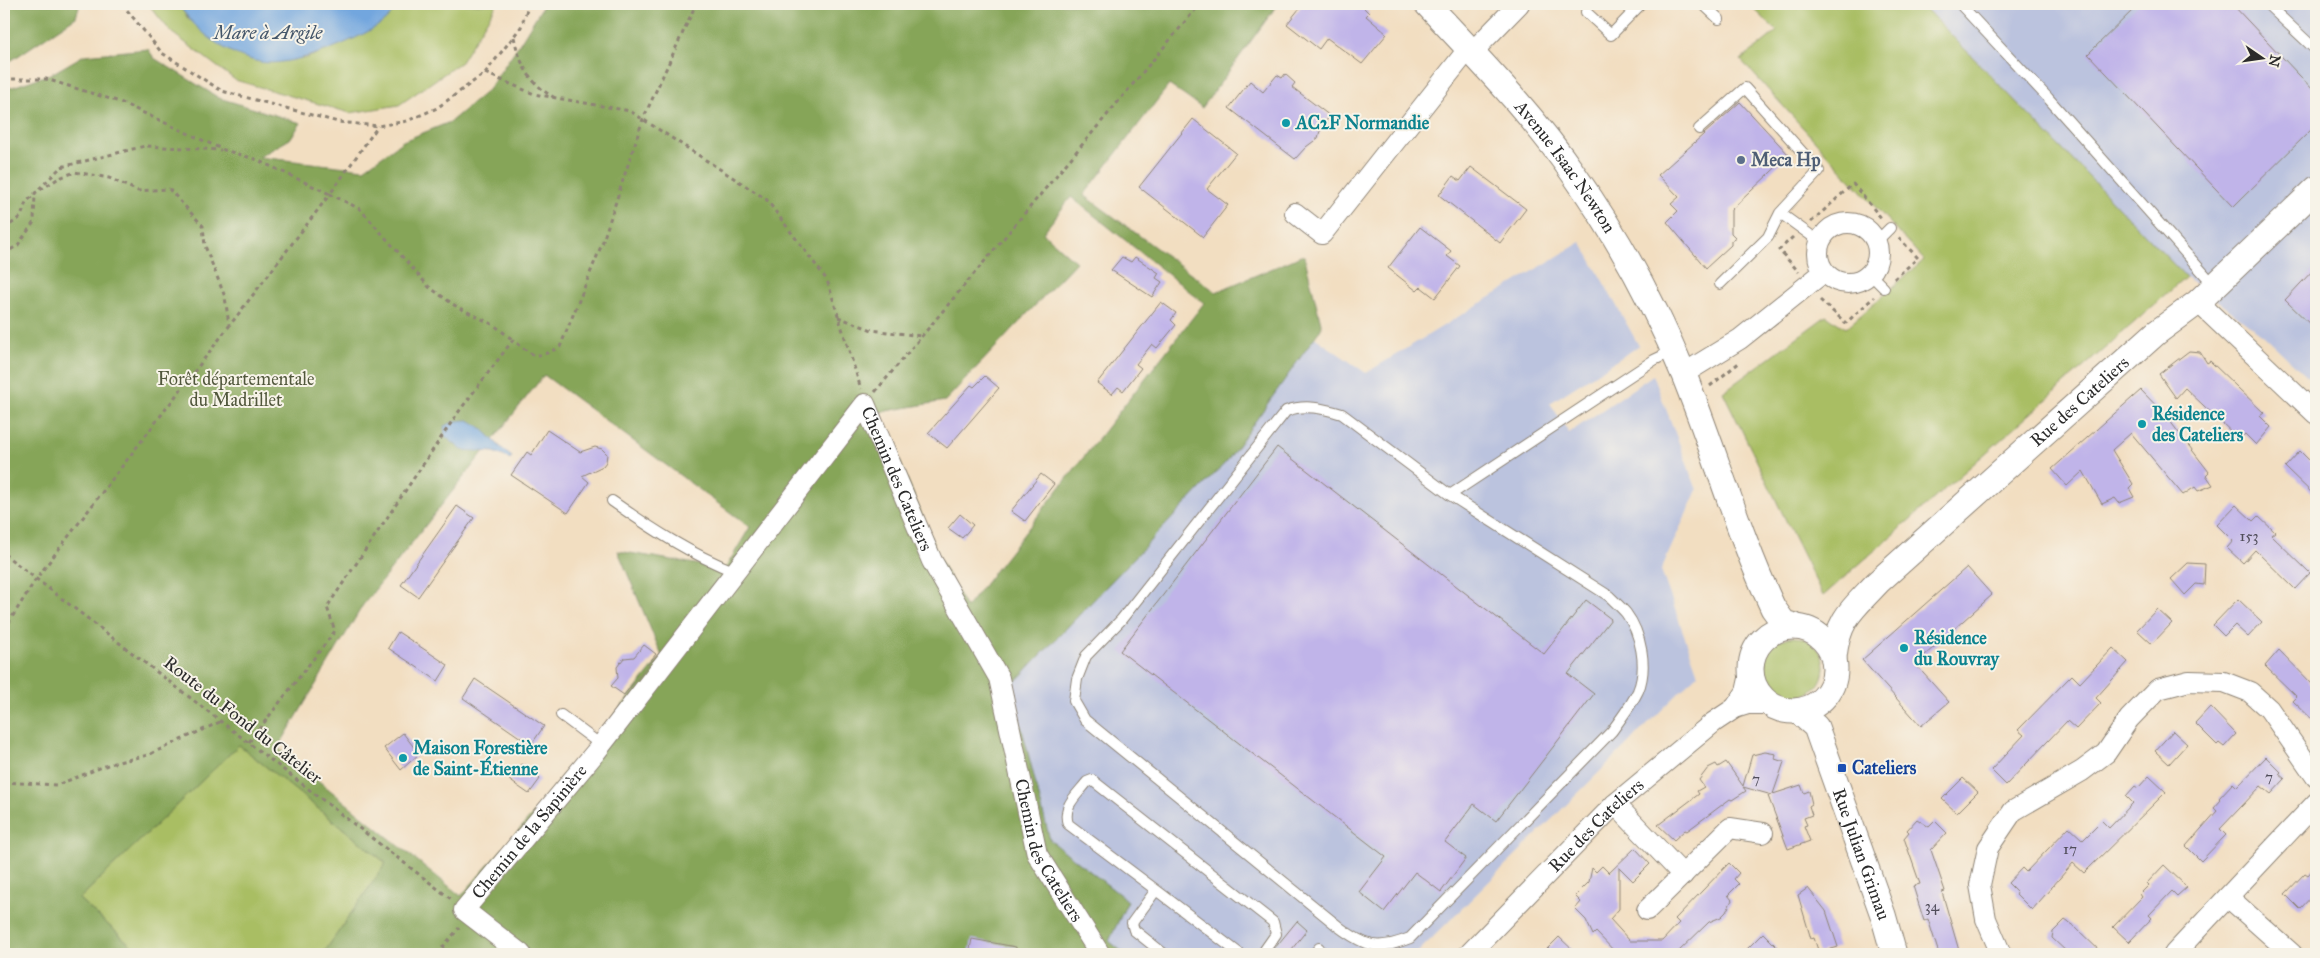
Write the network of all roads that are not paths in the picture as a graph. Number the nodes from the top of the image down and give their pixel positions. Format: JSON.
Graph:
{"nodes":[{"id":1,"x":1427,"y":4,"type":"edge"},
{"id":2,"x":1519,"y":4,"type":"edge"},
{"id":3,"x":1641,"y":4,"type":"edge"},
{"id":4,"x":1703,"y":4,"type":"edge"},
{"id":5,"x":1960,"y":4,"type":"edge"},
{"id":6,"x":2267,"y":4,"type":"edge"},
{"id":7,"x":1586,"y":12,"type":"dead end"},
{"id":8,"x":1719,"y":19,"type":"dead end"},
{"id":9,"x":1471,"y":50,"type":"junction"},
{"id":10,"x":2316,"y":50,"type":"edge"},
{"id":11,"x":1699,"y":129,"type":"dead end"},
{"id":12,"x":2316,"y":189,"type":"edge"},
{"id":13,"x":1295,"y":213,"type":"dead end"},
{"id":14,"x":1780,"y":213,"type":"junction"},
{"id":15,"x":1890,"y":228,"type":"road end"},
{"id":16,"x":1820,"y":242,"type":"junction"},
{"id":17,"x":1876,"y":242,"type":"junction"},
{"id":18,"x":1817,"y":278,"type":"junction"},
{"id":19,"x":1720,"y":284,"type":"dead end"},
{"id":20,"x":2206,"y":294,"type":"junction"},
{"id":21,"x":1673,"y":351,"type":"junction"},
{"id":22,"x":1683,"y":374,"type":"junction"},
{"id":23,"x":2316,"y":414,"type":"edge"},
{"id":24,"x":1450,"y":495,"type":"junction"},
{"id":25,"x":612,"y":501,"type":"dead end"},
{"id":26,"x":736,"y":572,"type":"junction"},
{"id":27,"x":1766,"y":594,"type":"junction"},
{"id":28,"x":1845,"y":617,"type":"junction"},
{"id":29,"x":1802,"y":628,"type":"junction"},
{"id":30,"x":1766,"y":636,"type":"junction"},
{"id":31,"x":1834,"y":657,"type":"junction"},
{"id":32,"x":1751,"y":670,"type":"junction"},
{"id":33,"x":1769,"y":704,"type":"junction"},
{"id":34,"x":1735,"y":708,"type":"junction"},
{"id":35,"x":562,"y":715,"type":"dead end"},
{"id":36,"x":1807,"y":719,"type":"junction"},
{"id":37,"x":598,"y":749,"type":"junction"},
{"id":38,"x":2316,"y":777,"type":"edge"},
{"id":39,"x":2316,"y":802,"type":"edge"},
{"id":40,"x":1615,"y":804,"type":"junction"},
{"id":41,"x":1762,"y":833,"type":"dead end"},
{"id":42,"x":1683,"y":875,"type":"junction"},
{"id":43,"x":1156,"y":890,"type":"junction"},
{"id":44,"x":2228,"y":897,"type":"junction"},
{"id":45,"x":1647,"y":910,"type":"dead end"},
{"id":46,"x":1476,"y":952,"type":"edge"},
{"id":47,"x":521,"y":954,"type":"edge"},
{"id":48,"x":1100,"y":954,"type":"edge"},
{"id":49,"x":1164,"y":954,"type":"edge"},
{"id":50,"x":1240,"y":954,"type":"edge"},
{"id":51,"x":1262,"y":954,"type":"edge"},
{"id":52,"x":1894,"y":954,"type":"edge"},
{"id":53,"x":2001,"y":954,"type":"edge"},
{"id":54,"x":2174,"y":954,"type":"edge"},
{"id":55,"x":2292,"y":954,"type":"edge"}],
"edges":[{"from":1,"to":9,"type":"street","name":"Avenue Isaac Newton"},
{"from":2,"to":9,"type":"street"},
{"from":3,"to":7,"type":"lane"},
{"from":4,"to":8,"type":"lane"},
{"from":5,"to":20,"type":"lane"},
{"from":6,"to":10,"type":"lane"},
{"from":9,"to":13,"type":"street"},
{"from":9,"to":21,"type":"street","name":"Avenue Isaac Newton"},
{"from":11,"to":14,"type":"lane"},
{"from":12,"to":20,"type":"street","name":"Rue des Cateliers"},
{"from":14,"to":16,"type":"lane"},
{"from":14,"to":19,"type":"lane"},
{"from":15,"to":17,"type":"lane"},
{"from":16,"to":17,"type":"street"},
{"from":16,"to":18,"type":"street"},
{"from":17,"to":18,"type":"street"},
{"from":18,"to":22,"type":"street"},
{"from":20,"to":23,"type":"street"},
{"from":20,"to":28,"type":"street","name":"Rue des Cateliers"},
{"from":21,"to":22,"type":"street","name":"Avenue Isaac Newton"},
{"from":21,"to":24,"type":"lane"},
{"from":22,"to":27,"type":"street","name":"Avenue Isaac Newton"},
{"from":24,"to":24,"type":"lane"},
{"from":25,"to":26,"type":"lane"},
{"from":26,"to":37,"type":"street","name":"Chemin des Cateliers"},
{"from":26,"to":48,"type":"street","name":"Chemin des Cateliers"},
{"from":27,"to":29,"type":"street","name":"Avenue Isaac Newton"},
{"from":27,"to":30,"type":"street","name":"Avenue Isaac Newton"},
{"from":28,"to":29,"type":"street","name":"Rue des Cateliers"},
{"from":28,"to":31,"type":"street","name":"Rue des Cateliers"},
{"from":29,"to":30,"type":"street"},
{"from":29,"to":31,"type":"street"},
{"from":30,"to":32,"type":"street"},
{"from":31,"to":36,"type":"street"},
{"from":32,"to":33,"type":"street"},
{"from":32,"to":34,"type":"street","name":"Rue des Cateliers"},
{"from":33,"to":34,"type":"street","name":"Rue des Cateliers"},
{"from":33,"to":36,"type":"street"},
{"from":34,"to":40,"type":"street","name":"Rue des Cateliers"},
{"from":35,"to":37,"type":"lane"},
{"from":36,"to":52,"type":"street","name":"Rue Julian Grimau"},
{"from":37,"to":47,"type":"street","name":"Chemin de la Sapinière"},
{"from":38,"to":53,"type":"street"},
{"from":39,"to":44,"type":"street"},
{"from":40,"to":42,"type":"street"},
{"from":40,"to":46,"type":"street","name":"Rue des Cateliers"},
{"from":41,"to":42,"type":"street"},
{"from":42,"to":45,"type":"street"},
{"from":43,"to":49,"type":"lane"},
{"from":43,"to":50,"type":"lane"},
{"from":43,"to":51,"type":"lane"},
{"from":44,"to":54,"type":"street"},
{"from":44,"to":55,"type":"street"}]}
